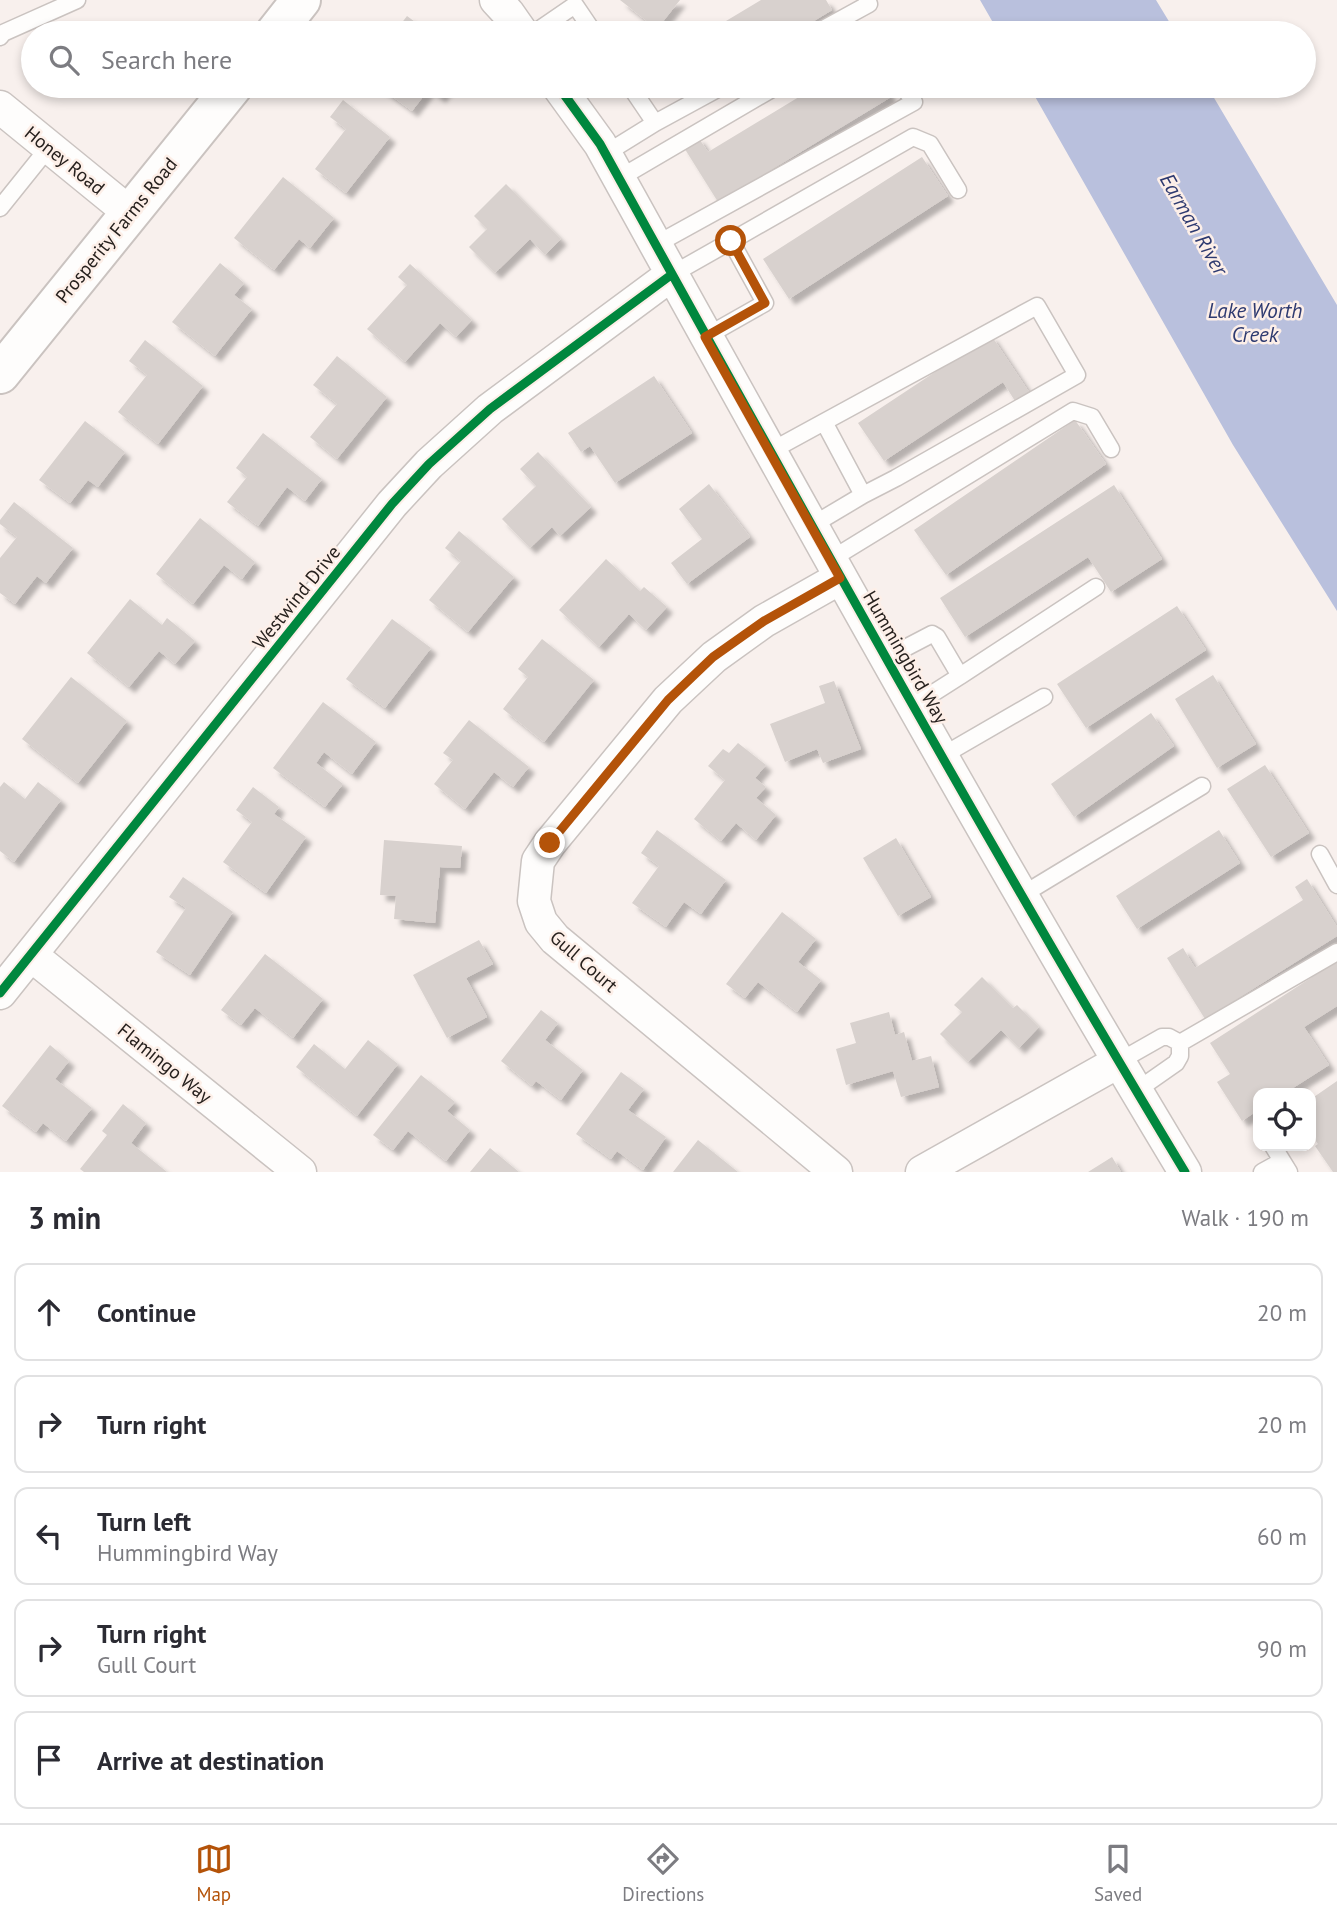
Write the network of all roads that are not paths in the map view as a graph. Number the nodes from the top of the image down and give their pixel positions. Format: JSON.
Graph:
{"nodes":[{"id":1,"x":77,"y":0,"type":"edge"},
{"id":2,"x":301,"y":0,"type":"edge"},
{"id":3,"x":496,"y":0,"type":"edge"},
{"id":4,"x":867,"y":0,"type":"edge"},
{"id":5,"x":30,"y":21,"type":"edge"},
{"id":6,"x":284,"y":21,"type":"edge"},
{"id":7,"x":514,"y":21,"type":"edge"},
{"id":8,"x":552,"y":21,"type":"edge"},
{"id":9,"x":586,"y":21,"type":"edge"},
{"id":10,"x":838,"y":21,"type":"edge"},
{"id":11,"x":21,"y":25,"type":"edge"},
{"id":12,"x":0,"y":37,"type":"edge"},
{"id":13,"x":223,"y":98,"type":"edge"},
{"id":14,"x":566,"y":98,"type":"edge"},
{"id":15,"x":638,"y":98,"type":"edge"},
{"id":16,"x":702,"y":98,"type":"edge"},
{"id":17,"x":752,"y":98,"type":"edge"},
{"id":18,"x":912,"y":98,"type":"edge"},
{"id":19,"x":0,"y":107,"type":"edge"},
{"id":20,"x":655,"y":124,"type":"junction"},
{"id":21,"x":49,"y":147,"type":"junction"},
{"id":22,"x":612,"y":166,"type":"junction"},
{"id":23,"x":958,"y":190,"type":"dead end"},
{"id":24,"x":0,"y":208,"type":"edge"},
{"id":25,"x":131,"y":213,"type":"junction"},
{"id":26,"x":731,"y":241,"type":"junction"},
{"id":27,"x":655,"y":245,"type":"junction"},
{"id":28,"x":671,"y":275,"type":"junction"},
{"id":29,"x":705,"y":337,"type":"junction"},
{"id":30,"x":0,"y":374,"type":"edge"},
{"id":31,"x":824,"y":422,"type":"junction"},
{"id":32,"x":1111,"y":449,"type":"dead end"},
{"id":33,"x":769,"y":452,"type":"junction"},
{"id":34,"x":863,"y":495,"type":"junction"},
{"id":35,"x":811,"y":526,"type":"junction"},
{"id":36,"x":835,"y":569,"type":"junction"},
{"id":37,"x":1096,"y":587,"type":"dead end"},
{"id":38,"x":886,"y":658,"type":"junction"},
{"id":39,"x":960,"y":676,"type":"junction"},
{"id":40,"x":1044,"y":697,"type":"dead end"},
{"id":41,"x":913,"y":706,"type":"junction"},
{"id":42,"x":942,"y":756,"type":"junction"},
{"id":43,"x":1202,"y":786,"type":"dead end"},
{"id":44,"x":1320,"y":854,"type":"dead end"},
{"id":45,"x":1337,"y":884,"type":"edge"},
{"id":46,"x":1022,"y":895,"type":"junction"},
{"id":47,"x":1337,"y":952,"type":"edge"},
{"id":48,"x":31,"y":955,"type":"junction"},
{"id":49,"x":0,"y":993,"type":"edge"},
{"id":50,"x":1180,"y":1043,"type":"junction"},
{"id":51,"x":1118,"y":1062,"type":"junction"},
{"id":52,"x":1136,"y":1091,"type":"junction"},
{"id":53,"x":1276,"y":1151,"type":"edge"},
{"id":54,"x":1285,"y":1167,"type":"edge"},
{"id":55,"x":300,"y":1172,"type":"edge"},
{"id":56,"x":836,"y":1172,"type":"edge"},
{"id":57,"x":922,"y":1172,"type":"edge"},
{"id":58,"x":1185,"y":1172,"type":"edge"},
{"id":59,"x":1262,"y":1172,"type":"edge"}],
"edges":[{"from":1,"to":5,"type":"lane"},
{"from":2,"to":6,"type":"street"},
{"from":3,"to":7,"type":"street"},
{"from":4,"to":10,"type":"lane"},
{"from":8,"to":9,"type":"lane"},
{"from":11,"to":12,"type":"lane"},
{"from":13,"to":25,"type":"street","name":"Prosperity Farms Road"},
{"from":14,"to":22,"type":"street","name":"Hummingbird Way"},
{"from":15,"to":20,"type":"lane"},
{"from":16,"to":20,"type":"lane"},
{"from":17,"to":22,"type":"lane"},
{"from":18,"to":27,"type":"lane"},
{"from":19,"to":21,"type":"street","name":"Honey Road"},
{"from":20,"to":22,"type":"lane"},
{"from":21,"to":24,"type":"lane"},
{"from":21,"to":25,"type":"street","name":"Honey Road"},
{"from":22,"to":27,"type":"street","name":"Hummingbird Way"},
{"from":23,"to":26,"type":"lane"},
{"from":25,"to":30,"type":"street","name":"Prosperity Farms Road"},
{"from":26,"to":28,"type":"lane"},
{"from":26,"to":29,"type":"lane"},
{"from":27,"to":28,"type":"street","name":"Hummingbird Way"},
{"from":28,"to":29,"type":"street","name":"Hummingbird Way"},
{"from":28,"to":48,"type":"street","name":"Westwind Drive"},
{"from":29,"to":33,"type":"street","name":"Hummingbird Way"},
{"from":31,"to":33,"type":"lane"},
{"from":31,"to":34,"type":"lane"},
{"from":31,"to":34,"type":"lane"},
{"from":32,"to":36,"type":"lane"},
{"from":33,"to":35,"type":"street","name":"Hummingbird Way"},
{"from":34,"to":35,"type":"lane"},
{"from":35,"to":36,"type":"street","name":"Hummingbird Way"},
{"from":36,"to":38,"type":"street","name":"Hummingbird Way"},
{"from":36,"to":56,"type":"street","name":"Gull Court"},
{"from":37,"to":39,"type":"lane"},
{"from":38,"to":39,"type":"lane"},
{"from":38,"to":41,"type":"street","name":"Hummingbird Way"},
{"from":39,"to":41,"type":"lane"},
{"from":40,"to":42,"type":"lane"},
{"from":41,"to":42,"type":"street","name":"Hummingbird Way"},
{"from":42,"to":46,"type":"street","name":"Hummingbird Way"},
{"from":43,"to":46,"type":"lane"},
{"from":44,"to":45,"type":"lane"},
{"from":46,"to":51,"type":"street","name":"Hummingbird Way"},
{"from":47,"to":50,"type":"lane"},
{"from":48,"to":49,"type":"street","name":"Westwind Drive"},
{"from":48,"to":55,"type":"street","name":"Flamingo Way"},
{"from":50,"to":51,"type":"lane"},
{"from":50,"to":52,"type":"lane"},
{"from":51,"to":52,"type":"street","name":"Hummingbird Way"},
{"from":51,"to":57,"type":"street"},
{"from":52,"to":58,"type":"street","name":"Hummingbird Way"},
{"from":53,"to":54,"type":"lane"},
{"from":54,"to":59,"type":"lane"}]}
